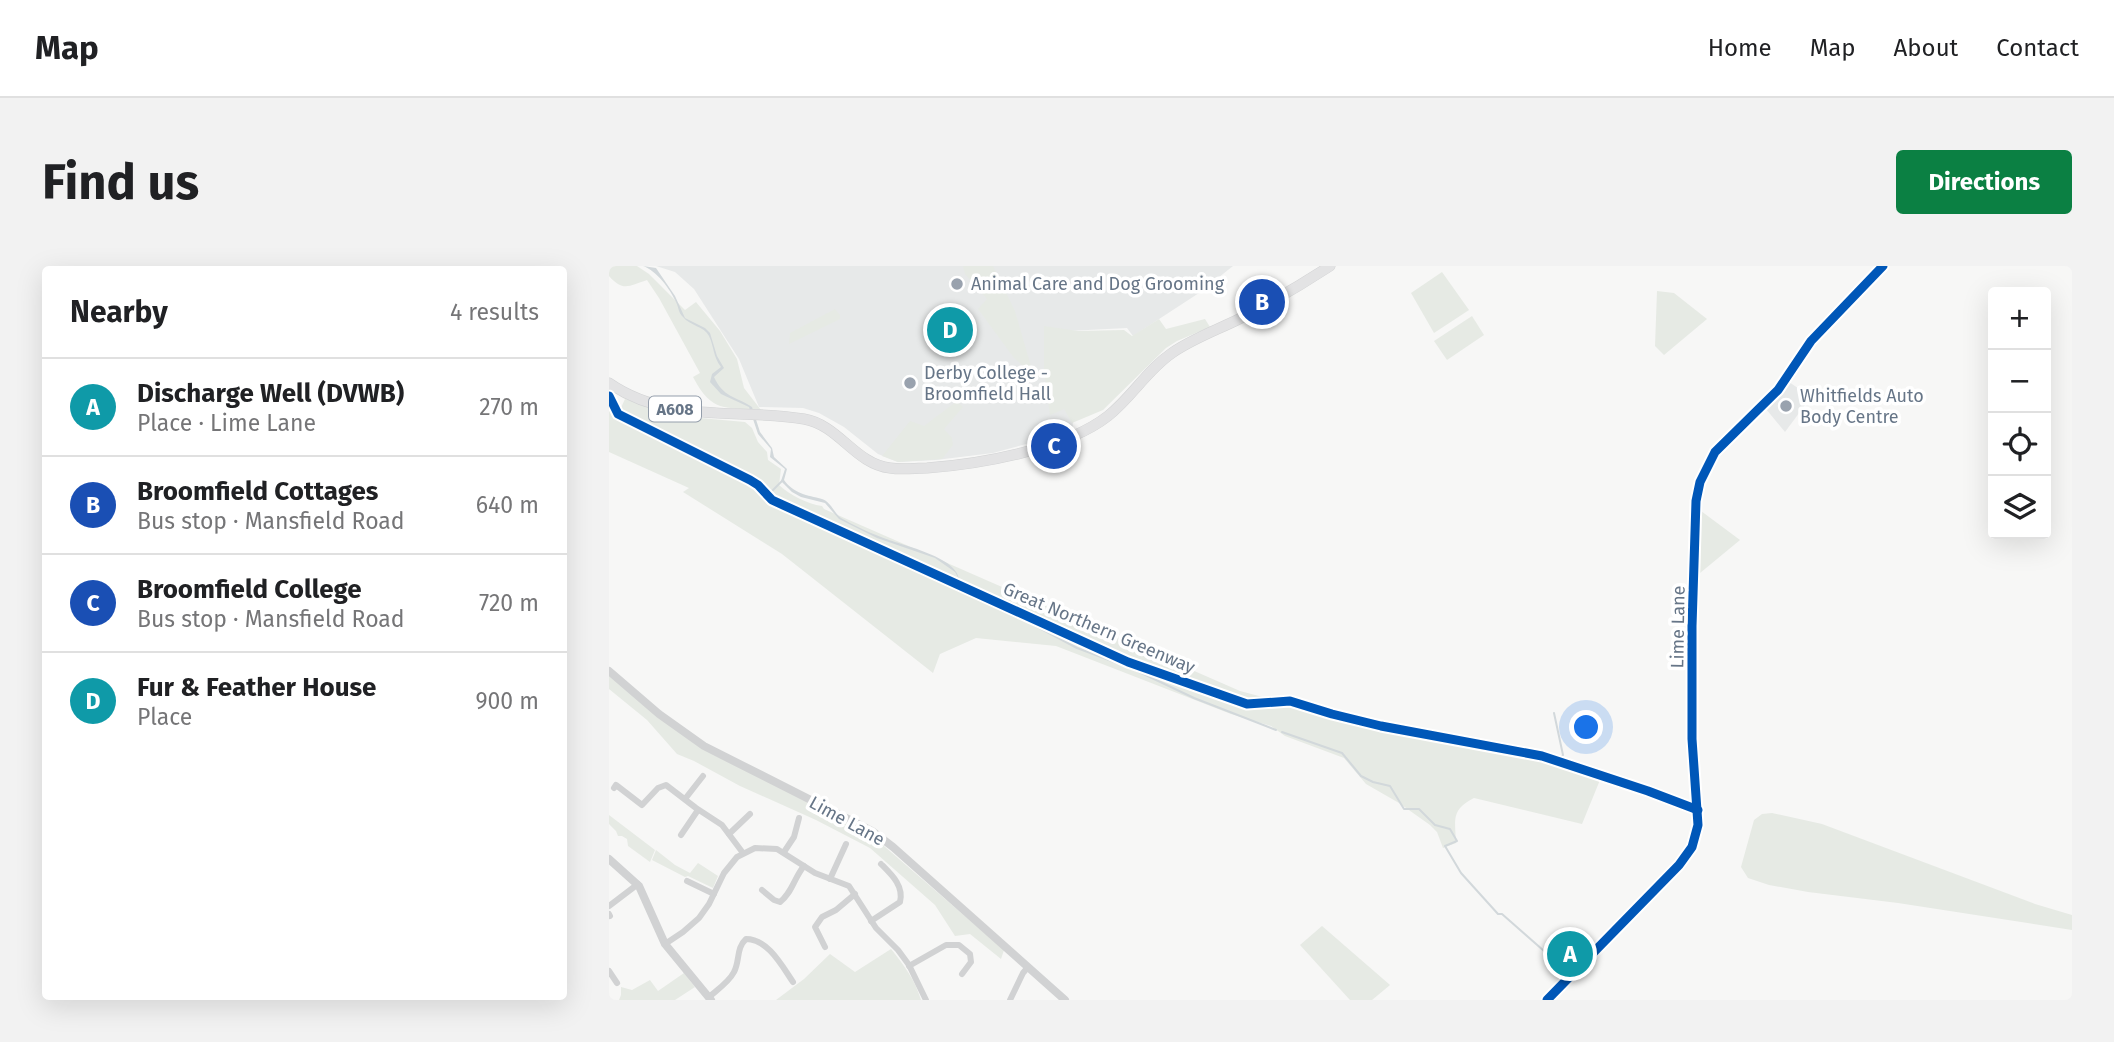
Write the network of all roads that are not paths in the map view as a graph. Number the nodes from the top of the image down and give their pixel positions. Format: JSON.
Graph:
{"nodes":[{"id":1,"x":1330,"y":266,"type":"edge"},
{"id":2,"x":1883,"y":266,"type":"edge"},
{"id":3,"x":609,"y":383,"type":"edge"},
{"id":4,"x":609,"y":671,"type":"edge"},
{"id":5,"x":703,"y":776,"type":"dead end"},
{"id":6,"x":614,"y":788,"type":"dead end"},
{"id":7,"x":685,"y":799,"type":"junction"},
{"id":8,"x":698,"y":810,"type":"junction"},
{"id":9,"x":750,"y":814,"type":"dead end"},
{"id":10,"x":799,"y":818,"type":"dead end"},
{"id":11,"x":729,"y":834,"type":"junction"},
{"id":12,"x":681,"y":835,"type":"dead end"},
{"id":13,"x":846,"y":844,"type":"dead end"},
{"id":14,"x":784,"y":852,"type":"junction"},
{"id":15,"x":743,"y":853,"type":"junction"},
{"id":16,"x":609,"y":859,"type":"edge"},
{"id":17,"x":881,"y":864,"type":"dead end"},
{"id":18,"x":804,"y":866,"type":"junction"},
{"id":19,"x":830,"y":879,"type":"junction"},
{"id":20,"x":687,"y":881,"type":"dead end"},
{"id":21,"x":638,"y":884,"type":"junction"},
{"id":22,"x":762,"y":890,"type":"dead end"},
{"id":23,"x":714,"y":894,"type":"junction"},
{"id":24,"x":855,"y":894,"type":"junction"},
{"id":25,"x":609,"y":906,"type":"edge"},
{"id":26,"x":871,"y":921,"type":"junction"},
{"id":27,"x":665,"y":944,"type":"junction"},
{"id":28,"x":825,"y":947,"type":"dead end"},
{"id":29,"x":909,"y":966,"type":"junction"},
{"id":30,"x":1028,"y":967,"type":"junction"},
{"id":31,"x":609,"y":971,"type":"edge"},
{"id":32,"x":963,"y":974,"type":"dead end"},
{"id":33,"x":793,"y":982,"type":"dead end"},
{"id":34,"x":617,"y":983,"type":"dead end"},
{"id":35,"x":710,"y":998,"type":"edge"},
{"id":36,"x":926,"y":1000,"type":"edge"},
{"id":37,"x":1010,"y":1000,"type":"edge"},
{"id":38,"x":1065,"y":1000,"type":"edge"},
{"id":39,"x":1547,"y":1000,"type":"edge"}],
"edges":[{"from":1,"to":3,"type":"main road","number":"A608"},
{"from":2,"to":39,"type":"street","name":"Lime Lane"},
{"from":4,"to":30,"type":"street","name":"Lime Lane"},
{"from":5,"to":7,"type":"street"},
{"from":6,"to":7,"type":"street"},
{"from":7,"to":8,"type":"street"},
{"from":8,"to":11,"type":"street"},
{"from":8,"to":12,"type":"street"},
{"from":9,"to":11,"type":"street"},
{"from":10,"to":14,"type":"street"},
{"from":11,"to":15,"type":"street"},
{"from":13,"to":19,"type":"street"},
{"from":14,"to":15,"type":"street"},
{"from":14,"to":18,"type":"street"},
{"from":15,"to":23,"type":"street"},
{"from":16,"to":21,"type":"street"},
{"from":17,"to":26,"type":"street"},
{"from":18,"to":19,"type":"street"},
{"from":18,"to":22,"type":"street"},
{"from":19,"to":24,"type":"street"},
{"from":20,"to":23,"type":"street"},
{"from":21,"to":25,"type":"street"},
{"from":21,"to":27,"type":"street"},
{"from":23,"to":27,"type":"street"},
{"from":24,"to":26,"type":"street"},
{"from":24,"to":28,"type":"street"},
{"from":26,"to":29,"type":"street"},
{"from":27,"to":35,"type":"street"},
{"from":29,"to":32,"type":"street"},
{"from":29,"to":36,"type":"street"},
{"from":30,"to":37,"type":"street"},
{"from":30,"to":38,"type":"street","name":"Lime Lane"},
{"from":31,"to":34,"type":"street"},
{"from":33,"to":35,"type":"street"}]}
